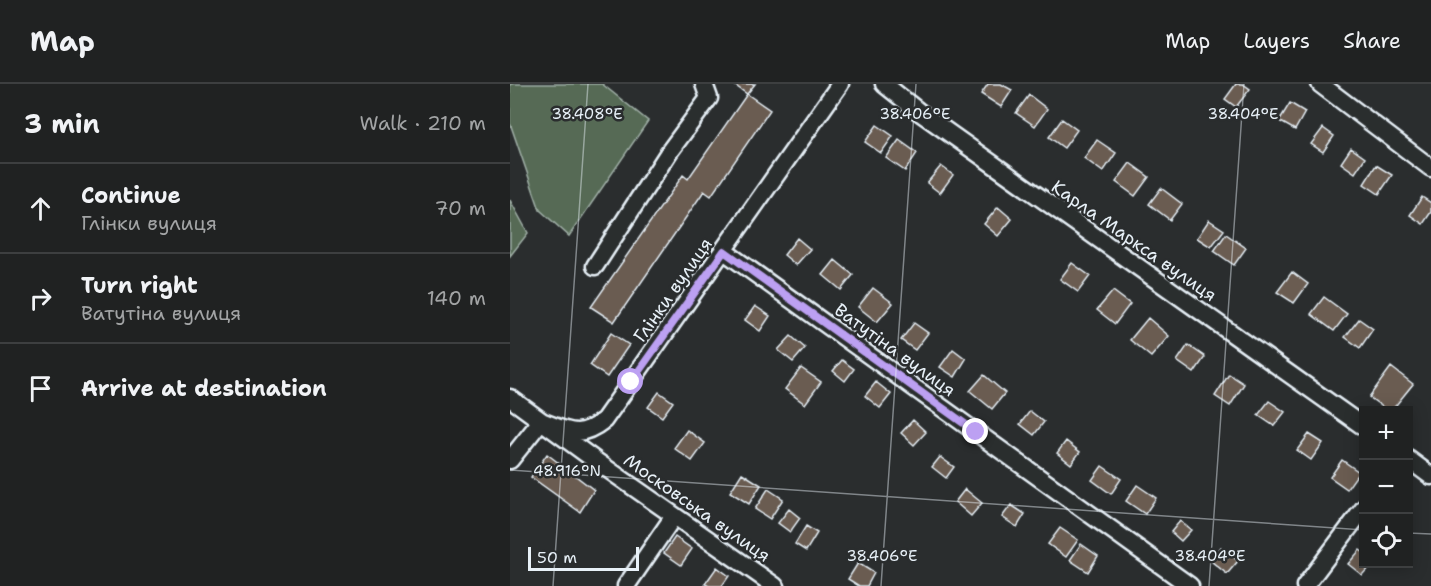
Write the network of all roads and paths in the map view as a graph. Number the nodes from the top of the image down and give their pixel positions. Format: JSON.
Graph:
{"nodes":[{"id":1,"x":704,"y":84,"type":"edge"},
{"id":2,"x":840,"y":84,"type":"edge"},
{"id":3,"x":884,"y":84,"type":"edge"},
{"id":4,"x":1320,"y":84,"type":"edge"},
{"id":5,"x":1431,"y":168,"type":"edge"},
{"id":6,"x":724,"y":251,"type":"junction"},
{"id":7,"x":595,"y":266,"type":"dead end"},
{"id":8,"x":510,"y":398,"type":"edge"},
{"id":9,"x":540,"y":421,"type":"junction"},
{"id":10,"x":1359,"y":423,"type":"edge"},
{"id":11,"x":510,"y":460,"type":"edge"},
{"id":12,"x":1409,"y":460,"type":"edge"},
{"id":13,"x":1431,"y":476,"type":"edge"},
{"id":14,"x":1359,"y":514,"type":"edge"},
{"id":15,"x":674,"y":516,"type":"junction"},
{"id":16,"x":627,"y":586,"type":"edge"},
{"id":17,"x":775,"y":586,"type":"edge"},
{"id":18,"x":1190,"y":586,"type":"edge"},
{"id":19,"x":1305,"y":586,"type":"edge"}],
"edges":[{"from":1,"to":7,"type":"street"},
{"from":2,"to":6,"type":"street","name":"Глінки вулиця"},
{"from":3,"to":10,"type":"street","name":"Карла Маркса вулиця"},
{"from":4,"to":5,"type":"street"},
{"from":6,"to":9,"type":"street","name":"Глінки вулиця"},
{"from":6,"to":18,"type":"street","name":"Ватутіна вулиця"},
{"from":8,"to":9,"type":"street","name":"Московська вулиця"},
{"from":9,"to":11,"type":"street"},
{"from":9,"to":15,"type":"street","name":"Московська вулиця"},
{"from":12,"to":13,"type":"street"},
{"from":14,"to":19,"type":"street"},
{"from":15,"to":16,"type":"street"},
{"from":15,"to":17,"type":"street","name":"Московська вулиця"}]}
